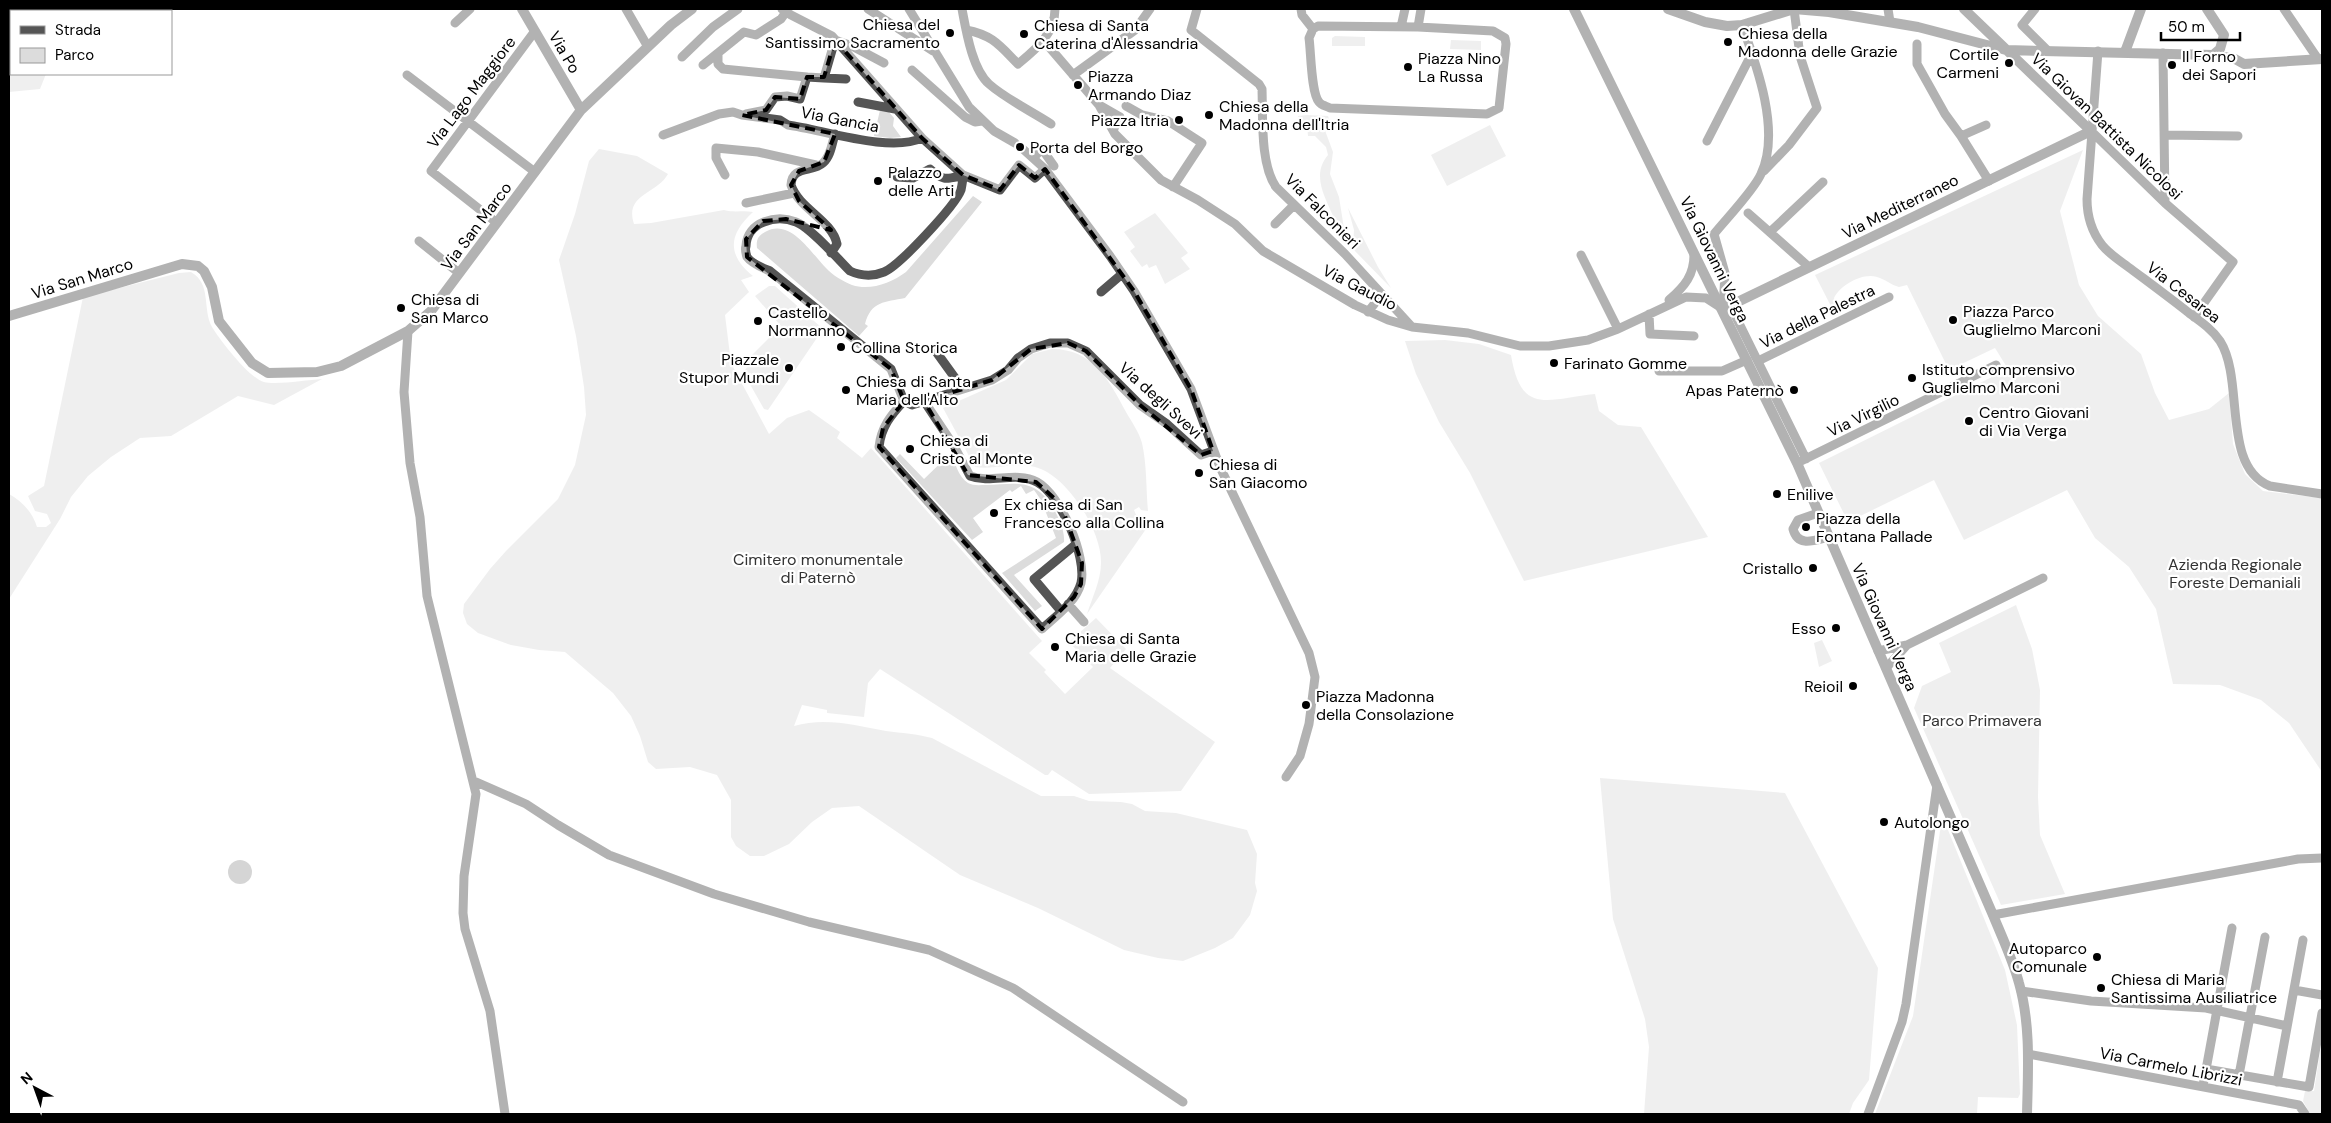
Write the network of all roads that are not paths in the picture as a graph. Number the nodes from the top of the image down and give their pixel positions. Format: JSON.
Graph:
{"nodes":[{"id":1,"x":470,"y":9,"type":"edge"},
{"id":2,"x":626,"y":9,"type":"edge"},
{"id":3,"x":692,"y":9,"type":"edge"},
{"id":4,"x":738,"y":9,"type":"edge"},
{"id":5,"x":868,"y":9,"type":"edge"},
{"id":6,"x":909,"y":9,"type":"edge"},
{"id":7,"x":962,"y":9,"type":"edge"},
{"id":8,"x":1055,"y":9,"type":"edge"},
{"id":9,"x":1197,"y":9,"type":"edge"},
{"id":10,"x":1301,"y":9,"type":"edge"},
{"id":11,"x":1405,"y":9,"type":"edge"},
{"id":12,"x":1421,"y":9,"type":"edge"},
{"id":13,"x":1574,"y":9,"type":"edge"},
{"id":14,"x":1668,"y":9,"type":"edge"},
{"id":15,"x":1794,"y":9,"type":"edge"},
{"id":16,"x":1888,"y":9,"type":"edge"},
{"id":17,"x":1964,"y":9,"type":"edge"},
{"id":18,"x":2036,"y":9,"type":"edge"},
{"id":19,"x":2141,"y":9,"type":"edge"},
{"id":20,"x":2207,"y":9,"type":"edge"},
{"id":21,"x":2284,"y":9,"type":"edge"},
{"id":22,"x":523,"y":11,"type":"edge"},
{"id":23,"x":787,"y":12,"type":"edge"},
{"id":24,"x":1147,"y":12,"type":"edge"},
{"id":25,"x":1890,"y":22,"type":"junction"},
{"id":26,"x":455,"y":23,"type":"dead end"},
{"id":27,"x":1742,"y":25,"type":"junction"},
{"id":28,"x":1400,"y":27,"type":"junction"},
{"id":29,"x":1418,"y":27,"type":"junction"},
{"id":30,"x":1313,"y":29,"type":"junction"},
{"id":31,"x":966,"y":30,"type":"junction"},
{"id":32,"x":536,"y":31,"type":"junction"},
{"id":33,"x":2224,"y":35,"type":"junction"},
{"id":34,"x":835,"y":40,"type":"junction"},
{"id":35,"x":1044,"y":41,"type":"junction"},
{"id":36,"x":1917,"y":44,"type":"dead end"},
{"id":37,"x":648,"y":47,"type":"junction"},
{"id":38,"x":2006,"y":50,"type":"junction"},
{"id":39,"x":2047,"y":50,"type":"junction"},
{"id":40,"x":2098,"y":50,"type":"junction"},
{"id":41,"x":936,"y":52,"type":"junction"},
{"id":42,"x":2125,"y":52,"type":"junction"},
{"id":43,"x":718,"y":53,"type":"junction"},
{"id":44,"x":2213,"y":55,"type":"junction"},
{"id":45,"x":1753,"y":56,"type":"junction"},
{"id":46,"x":682,"y":57,"type":"dead end"},
{"id":47,"x":2163,"y":57,"type":"junction"},
{"id":48,"x":2235,"y":59,"type":"junction"},
{"id":49,"x":2320,"y":59,"type":"edge"},
{"id":50,"x":884,"y":63,"type":"dead end"},
{"id":51,"x":718,"y":64,"type":"junction"},
{"id":52,"x":912,"y":70,"type":"dead end"},
{"id":53,"x":407,"y":75,"type":"dead end"},
{"id":54,"x":1073,"y":75,"type":"junction"},
{"id":55,"x":807,"y":77,"type":"junction"},
{"id":56,"x":824,"y":78,"type":"junction"},
{"id":57,"x":846,"y":79,"type":"dead end"},
{"id":58,"x":858,"y":102,"type":"dead end"},
{"id":59,"x":1126,"y":106,"type":"dead end"},
{"id":60,"x":896,"y":109,"type":"junction"},
{"id":61,"x":581,"y":110,"type":"junction"},
{"id":62,"x":742,"y":115,"type":"junction"},
{"id":63,"x":468,"y":121,"type":"junction"},
{"id":64,"x":982,"y":121,"type":"junction"},
{"id":65,"x":1050,"y":124,"type":"dead end"},
{"id":66,"x":1986,"y":125,"type":"dead end"},
{"id":67,"x":2091,"y":131,"type":"junction"},
{"id":68,"x":835,"y":134,"type":"junction"},
{"id":69,"x":2164,"y":135,"type":"junction"},
{"id":70,"x":662,"y":136,"type":"dead end"},
{"id":71,"x":1962,"y":136,"type":"junction"},
{"id":72,"x":2238,"y":136,"type":"dead end"},
{"id":73,"x":922,"y":138,"type":"junction"},
{"id":74,"x":1706,"y":141,"type":"dead end"},
{"id":75,"x":1015,"y":143,"type":"dead end"},
{"id":76,"x":1024,"y":150,"type":"dead end"},
{"id":77,"x":1033,"y":158,"type":"junction"},
{"id":78,"x":819,"y":165,"type":"junction"},
{"id":79,"x":1054,"y":166,"type":"dead end"},
{"id":80,"x":1045,"y":169,"type":"junction"},
{"id":81,"x":535,"y":172,"type":"junction"},
{"id":82,"x":725,"y":174,"type":"dead end"},
{"id":83,"x":964,"y":174,"type":"junction"},
{"id":84,"x":1761,"y":175,"type":"junction"},
{"id":85,"x":897,"y":176,"type":"dead end"},
{"id":86,"x":1989,"y":181,"type":"junction"},
{"id":87,"x":1823,"y":182,"type":"dead end"},
{"id":88,"x":1175,"y":192,"type":"junction"},
{"id":89,"x":794,"y":193,"type":"junction"},
{"id":90,"x":746,"y":202,"type":"dead end"},
{"id":91,"x":2165,"y":203,"type":"junction"},
{"id":92,"x":1294,"y":205,"type":"junction"},
{"id":93,"x":1748,"y":213,"type":"dead end"},
{"id":94,"x":497,"y":223,"type":"junction"},
{"id":95,"x":1275,"y":224,"type":"dead end"},
{"id":96,"x":1770,"y":232,"type":"junction"},
{"id":97,"x":419,"y":241,"type":"dead end"},
{"id":98,"x":831,"y":252,"type":"junction"},
{"id":99,"x":1694,"y":253,"type":"junction"},
{"id":100,"x":1581,"y":255,"type":"dead end"},
{"id":101,"x":1809,"y":267,"type":"junction"},
{"id":102,"x":459,"y":273,"type":"junction"},
{"id":103,"x":1122,"y":274,"type":"junction"},
{"id":104,"x":1101,"y":292,"type":"dead end"},
{"id":105,"x":1382,"y":294,"type":"junction"},
{"id":106,"x":1889,"y":297,"type":"dead end"},
{"id":107,"x":1662,"y":307,"type":"junction"},
{"id":108,"x":1726,"y":307,"type":"junction"},
{"id":109,"x":1368,"y":312,"type":"junction"},
{"id":110,"x":1649,"y":314,"type":"junction"},
{"id":111,"x":9,"y":316,"type":"edge"},
{"id":112,"x":2194,"y":317,"type":"junction"},
{"id":113,"x":1412,"y":327,"type":"junction"},
{"id":114,"x":1618,"y":329,"type":"junction"},
{"id":115,"x":408,"y":331,"type":"junction"},
{"id":116,"x":1694,"y":336,"type":"dead end"},
{"id":117,"x":937,"y":353,"type":"dead end"},
{"id":118,"x":1747,"y":360,"type":"junction"},
{"id":119,"x":1758,"y":361,"type":"junction"},
{"id":120,"x":1996,"y":365,"type":"dead end"},
{"id":121,"x":1659,"y":371,"type":"dead end"},
{"id":122,"x":963,"y":389,"type":"junction"},
{"id":123,"x":904,"y":401,"type":"junction"},
{"id":124,"x":924,"y":402,"type":"junction"},
{"id":125,"x":1213,"y":451,"type":"junction"},
{"id":126,"x":1802,"y":461,"type":"junction"},
{"id":127,"x":2322,"y":494,"type":"edge"},
{"id":128,"x":1818,"y":512,"type":"junction"},
{"id":129,"x":1829,"y":537,"type":"junction"},
{"id":130,"x":1075,"y":545,"type":"junction"},
{"id":131,"x":2043,"y":578,"type":"dead end"},
{"id":132,"x":1064,"y":608,"type":"junction"},
{"id":133,"x":1084,"y":622,"type":"dead end"},
{"id":134,"x":1907,"y":645,"type":"junction"},
{"id":135,"x":1878,"y":651,"type":"junction"},
{"id":136,"x":1886,"y":668,"type":"junction"},
{"id":137,"x":1286,"y":777,"type":"dead end"},
{"id":138,"x":474,"y":781,"type":"junction"},
{"id":139,"x":1937,"y":785,"type":"junction"},
{"id":140,"x":2322,"y":858,"type":"edge"},
{"id":141,"x":1993,"y":915,"type":"junction"},
{"id":142,"x":2232,"y":928,"type":"dead end"},
{"id":143,"x":2264,"y":937,"type":"dead end"},
{"id":144,"x":2303,"y":940,"type":"dead end"},
{"id":145,"x":2294,"y":990,"type":"junction"},
{"id":146,"x":2021,"y":991,"type":"junction"},
{"id":147,"x":2322,"y":995,"type":"edge"},
{"id":148,"x":2216,"y":1011,"type":"junction"},
{"id":149,"x":2322,"y":1013,"type":"edge"},
{"id":150,"x":2250,"y":1018,"type":"junction"},
{"id":151,"x":2287,"y":1026,"type":"junction"},
{"id":152,"x":2028,"y":1054,"type":"junction"},
{"id":153,"x":2206,"y":1069,"type":"junction"},
{"id":154,"x":2240,"y":1075,"type":"junction"},
{"id":155,"x":2277,"y":1082,"type":"junction"},
{"id":156,"x":2203,"y":1086,"type":"junction"},
{"id":157,"x":1183,"y":1102,"type":"dead end"},
{"id":158,"x":505,"y":1114,"type":"edge"},
{"id":159,"x":1868,"y":1114,"type":"edge"},
{"id":160,"x":2027,"y":1114,"type":"edge"},
{"id":161,"x":2305,"y":1114,"type":"edge"}],
"edges":[{"from":1,"to":26,"type":"street"},
{"from":2,"to":37,"type":"street"},
{"from":3,"to":37,"type":"street","name":"Via San Marco"},
{"from":4,"to":46,"type":"street"},
{"from":5,"to":41,"type":"street"},
{"from":6,"to":41,"type":"street"},
{"from":7,"to":31,"type":"street"},
{"from":8,"to":35,"type":"street"},
{"from":9,"to":92,"type":"street","name":"Via Falconieri"},
{"from":10,"to":30,"type":"street"},
{"from":11,"to":28,"type":"street"},
{"from":12,"to":29,"type":"street"},
{"from":13,"to":99,"type":"street","name":"Via Giovanni Verga"},
{"from":14,"to":27,"type":"street"},
{"from":15,"to":25,"type":"street"},
{"from":15,"to":27,"type":"street"},
{"from":15,"to":84,"type":"street"},
{"from":16,"to":25,"type":"street"},
{"from":17,"to":38,"type":"street","name":"Via Giovan Battista Nicolosi"},
{"from":18,"to":39,"type":"street"},
{"from":19,"to":42,"type":"street"},
{"from":20,"to":33,"type":"street"},
{"from":21,"to":49,"type":"street"},
{"from":22,"to":32,"type":"street","name":"Via Po"},
{"from":23,"to":34,"type":"street"},
{"from":23,"to":43,"type":"street"},
{"from":24,"to":54,"type":"street"},
{"from":25,"to":38,"type":"street"},
{"from":27,"to":45,"type":"street"},
{"from":28,"to":29,"type":"street"},
{"from":28,"to":30,"type":"street"},
{"from":29,"to":30,"type":"street"},
{"from":31,"to":35,"type":"street"},
{"from":31,"to":65,"type":"street"},
{"from":32,"to":61,"type":"street","name":"Via Po"},
{"from":32,"to":63,"type":"street","name":"Via Lago Maggiore"},
{"from":33,"to":44,"type":"street"},
{"from":33,"to":48,"type":"street"},
{"from":34,"to":50,"type":"street"},
{"from":34,"to":56,"type":"street"},
{"from":34,"to":60,"type":"street"},
{"from":35,"to":54,"type":"street"},
{"from":36,"to":71,"type":"street"},
{"from":37,"to":61,"type":"street","name":"Via San Marco"},
{"from":38,"to":39,"type":"street"},
{"from":38,"to":67,"type":"street","name":"Via Giovan Battista Nicolosi"},
{"from":39,"to":40,"type":"street"},
{"from":40,"to":42,"type":"street"},
{"from":40,"to":67,"type":"street","name":"Via Cesarea"},
{"from":41,"to":64,"type":"street"},
{"from":42,"to":47,"type":"street"},
{"from":43,"to":51,"type":"street"},
{"from":43,"to":51,"type":"street"},
{"from":44,"to":47,"type":"street"},
{"from":44,"to":48,"type":"street"},
{"from":45,"to":74,"type":"street"},
{"from":45,"to":84,"type":"street"},
{"from":47,"to":69,"type":"street"},
{"from":48,"to":49,"type":"street"},
{"from":51,"to":55,"type":"street"},
{"from":52,"to":64,"type":"street"},
{"from":53,"to":63,"type":"street"},
{"from":54,"to":88,"type":"street","name":"Via Gaudio"},
{"from":55,"to":56,"type":"street"},
{"from":55,"to":62,"type":"street"},
{"from":56,"to":57,"type":"street"},
{"from":58,"to":60,"type":"street"},
{"from":59,"to":88,"type":"street"},
{"from":60,"to":73,"type":"street"},
{"from":61,"to":81,"type":"street","name":"Via San Marco"},
{"from":62,"to":68,"type":"street","name":"Via Gancia"},
{"from":62,"to":70,"type":"street","name":"Via Gancia"},
{"from":63,"to":81,"type":"street"},
{"from":63,"to":94,"type":"street","name":"Via Lago Maggiore"},
{"from":64,"to":75,"type":"street"},
{"from":66,"to":71,"type":"street"},
{"from":67,"to":86,"type":"street","name":"Via Mediterraneo"},
{"from":67,"to":91,"type":"street","name":"Via Giovan Battista Nicolosi"},
{"from":67,"to":112,"type":"street","name":"Via Cesarea"},
{"from":68,"to":73,"type":"street","name":"Via Gancia"},
{"from":68,"to":78,"type":"street"},
{"from":69,"to":72,"type":"street"},
{"from":69,"to":91,"type":"street"},
{"from":71,"to":86,"type":"street"},
{"from":73,"to":83,"type":"street"},
{"from":76,"to":77,"type":"street"},
{"from":77,"to":79,"type":"street"},
{"from":77,"to":80,"type":"street"},
{"from":78,"to":82,"type":"street"},
{"from":78,"to":89,"type":"street"},
{"from":80,"to":83,"type":"street"},
{"from":80,"to":103,"type":"street"},
{"from":81,"to":94,"type":"street","name":"Via San Marco"},
{"from":83,"to":85,"type":"street"},
{"from":83,"to":98,"type":"street"},
{"from":84,"to":108,"type":"street"},
{"from":86,"to":101,"type":"street","name":"Via Mediterraneo"},
{"from":87,"to":96,"type":"street"},
{"from":88,"to":109,"type":"street","name":"Via Gaudio"},
{"from":89,"to":90,"type":"street"},
{"from":89,"to":98,"type":"street"},
{"from":91,"to":112,"type":"street","name":"Via Giovan Battista Nicolosi"},
{"from":92,"to":95,"type":"street"},
{"from":92,"to":105,"type":"street","name":"Via Falconieri"},
{"from":93,"to":96,"type":"street"},
{"from":94,"to":102,"type":"street","name":"Via San Marco"},
{"from":96,"to":101,"type":"street"},
{"from":97,"to":102,"type":"street"},
{"from":98,"to":123,"type":"street"},
{"from":99,"to":107,"type":"street"},
{"from":99,"to":108,"type":"street","name":"Via Giovanni Verga"},
{"from":100,"to":114,"type":"street"},
{"from":101,"to":108,"type":"street","name":"Via Mediterraneo"},
{"from":102,"to":115,"type":"street","name":"Via San Marco"},
{"from":103,"to":104,"type":"street"},
{"from":103,"to":125,"type":"street"},
{"from":105,"to":109,"type":"street"},
{"from":105,"to":113,"type":"street","name":"Via Falconieri"},
{"from":106,"to":119,"type":"street","name":"Via della Palestra"},
{"from":107,"to":108,"type":"street"},
{"from":107,"to":110,"type":"street","name":"Via Gaudio"},
{"from":108,"to":118,"type":"street","name":"Via Giovanni Verga"},
{"from":108,"to":119,"type":"street","name":"Via Giovanni Verga"},
{"from":109,"to":113,"type":"street","name":"Via Gaudio"},
{"from":110,"to":114,"type":"street","name":"Via Gaudio"},
{"from":110,"to":116,"type":"street"},
{"from":111,"to":115,"type":"street","name":"Via San Marco"},
{"from":112,"to":127,"type":"street","name":"Via Cesarea"},
{"from":113,"to":114,"type":"street","name":"Via Gaudio"},
{"from":115,"to":138,"type":"street"},
{"from":117,"to":122,"type":"street"},
{"from":118,"to":121,"type":"street"},
{"from":118,"to":126,"type":"street","name":"Via Giovanni Verga"},
{"from":119,"to":126,"type":"street","name":"Via Giovanni Verga"},
{"from":120,"to":126,"type":"street","name":"Via Virgilio"},
{"from":122,"to":124,"type":"street","name":"Via degli Svevi"},
{"from":122,"to":125,"type":"street","name":"Via degli Svevi"},
{"from":123,"to":124,"type":"street","name":"Via degli Svevi"},
{"from":123,"to":132,"type":"street"},
{"from":124,"to":130,"type":"street"},
{"from":125,"to":137,"type":"street"},
{"from":126,"to":128,"type":"street","name":"Via Giovanni Verga"},
{"from":128,"to":129,"type":"street","name":"Via Giovanni Verga"},
{"from":128,"to":129,"type":"street"},
{"from":129,"to":135,"type":"street","name":"Via Giovanni Verga"},
{"from":130,"to":132,"type":"street"},
{"from":130,"to":132,"type":"street"},
{"from":131,"to":134,"type":"street"},
{"from":132,"to":133,"type":"street"},
{"from":134,"to":135,"type":"street"},
{"from":134,"to":136,"type":"street"},
{"from":135,"to":136,"type":"street","name":"Via Giovanni Verga"},
{"from":136,"to":139,"type":"street","name":"Via Giovanni Verga"},
{"from":138,"to":157,"type":"street"},
{"from":138,"to":158,"type":"street"},
{"from":139,"to":141,"type":"street","name":"Via Giovanni Verga"},
{"from":139,"to":159,"type":"street"},
{"from":140,"to":141,"type":"street"},
{"from":141,"to":146,"type":"street","name":"Via Giovanni Verga"},
{"from":142,"to":148,"type":"street"},
{"from":143,"to":150,"type":"street"},
{"from":144,"to":145,"type":"street"},
{"from":145,"to":147,"type":"street"},
{"from":145,"to":151,"type":"street"},
{"from":146,"to":148,"type":"street"},
{"from":146,"to":152,"type":"street","name":"Via Giovanni Verga"},
{"from":148,"to":150,"type":"street"},
{"from":148,"to":153,"type":"street"},
{"from":149,"to":155,"type":"street"},
{"from":150,"to":151,"type":"street"},
{"from":150,"to":154,"type":"street"},
{"from":151,"to":155,"type":"street"},
{"from":152,"to":156,"type":"street","name":"Via Carmelo Librizzi"},
{"from":152,"to":160,"type":"street","name":"Via Giovanni Verga"},
{"from":153,"to":154,"type":"street"},
{"from":153,"to":156,"type":"street"},
{"from":154,"to":155,"type":"street"},
{"from":156,"to":161,"type":"street","name":"Via Carmelo Librizzi"}]}
